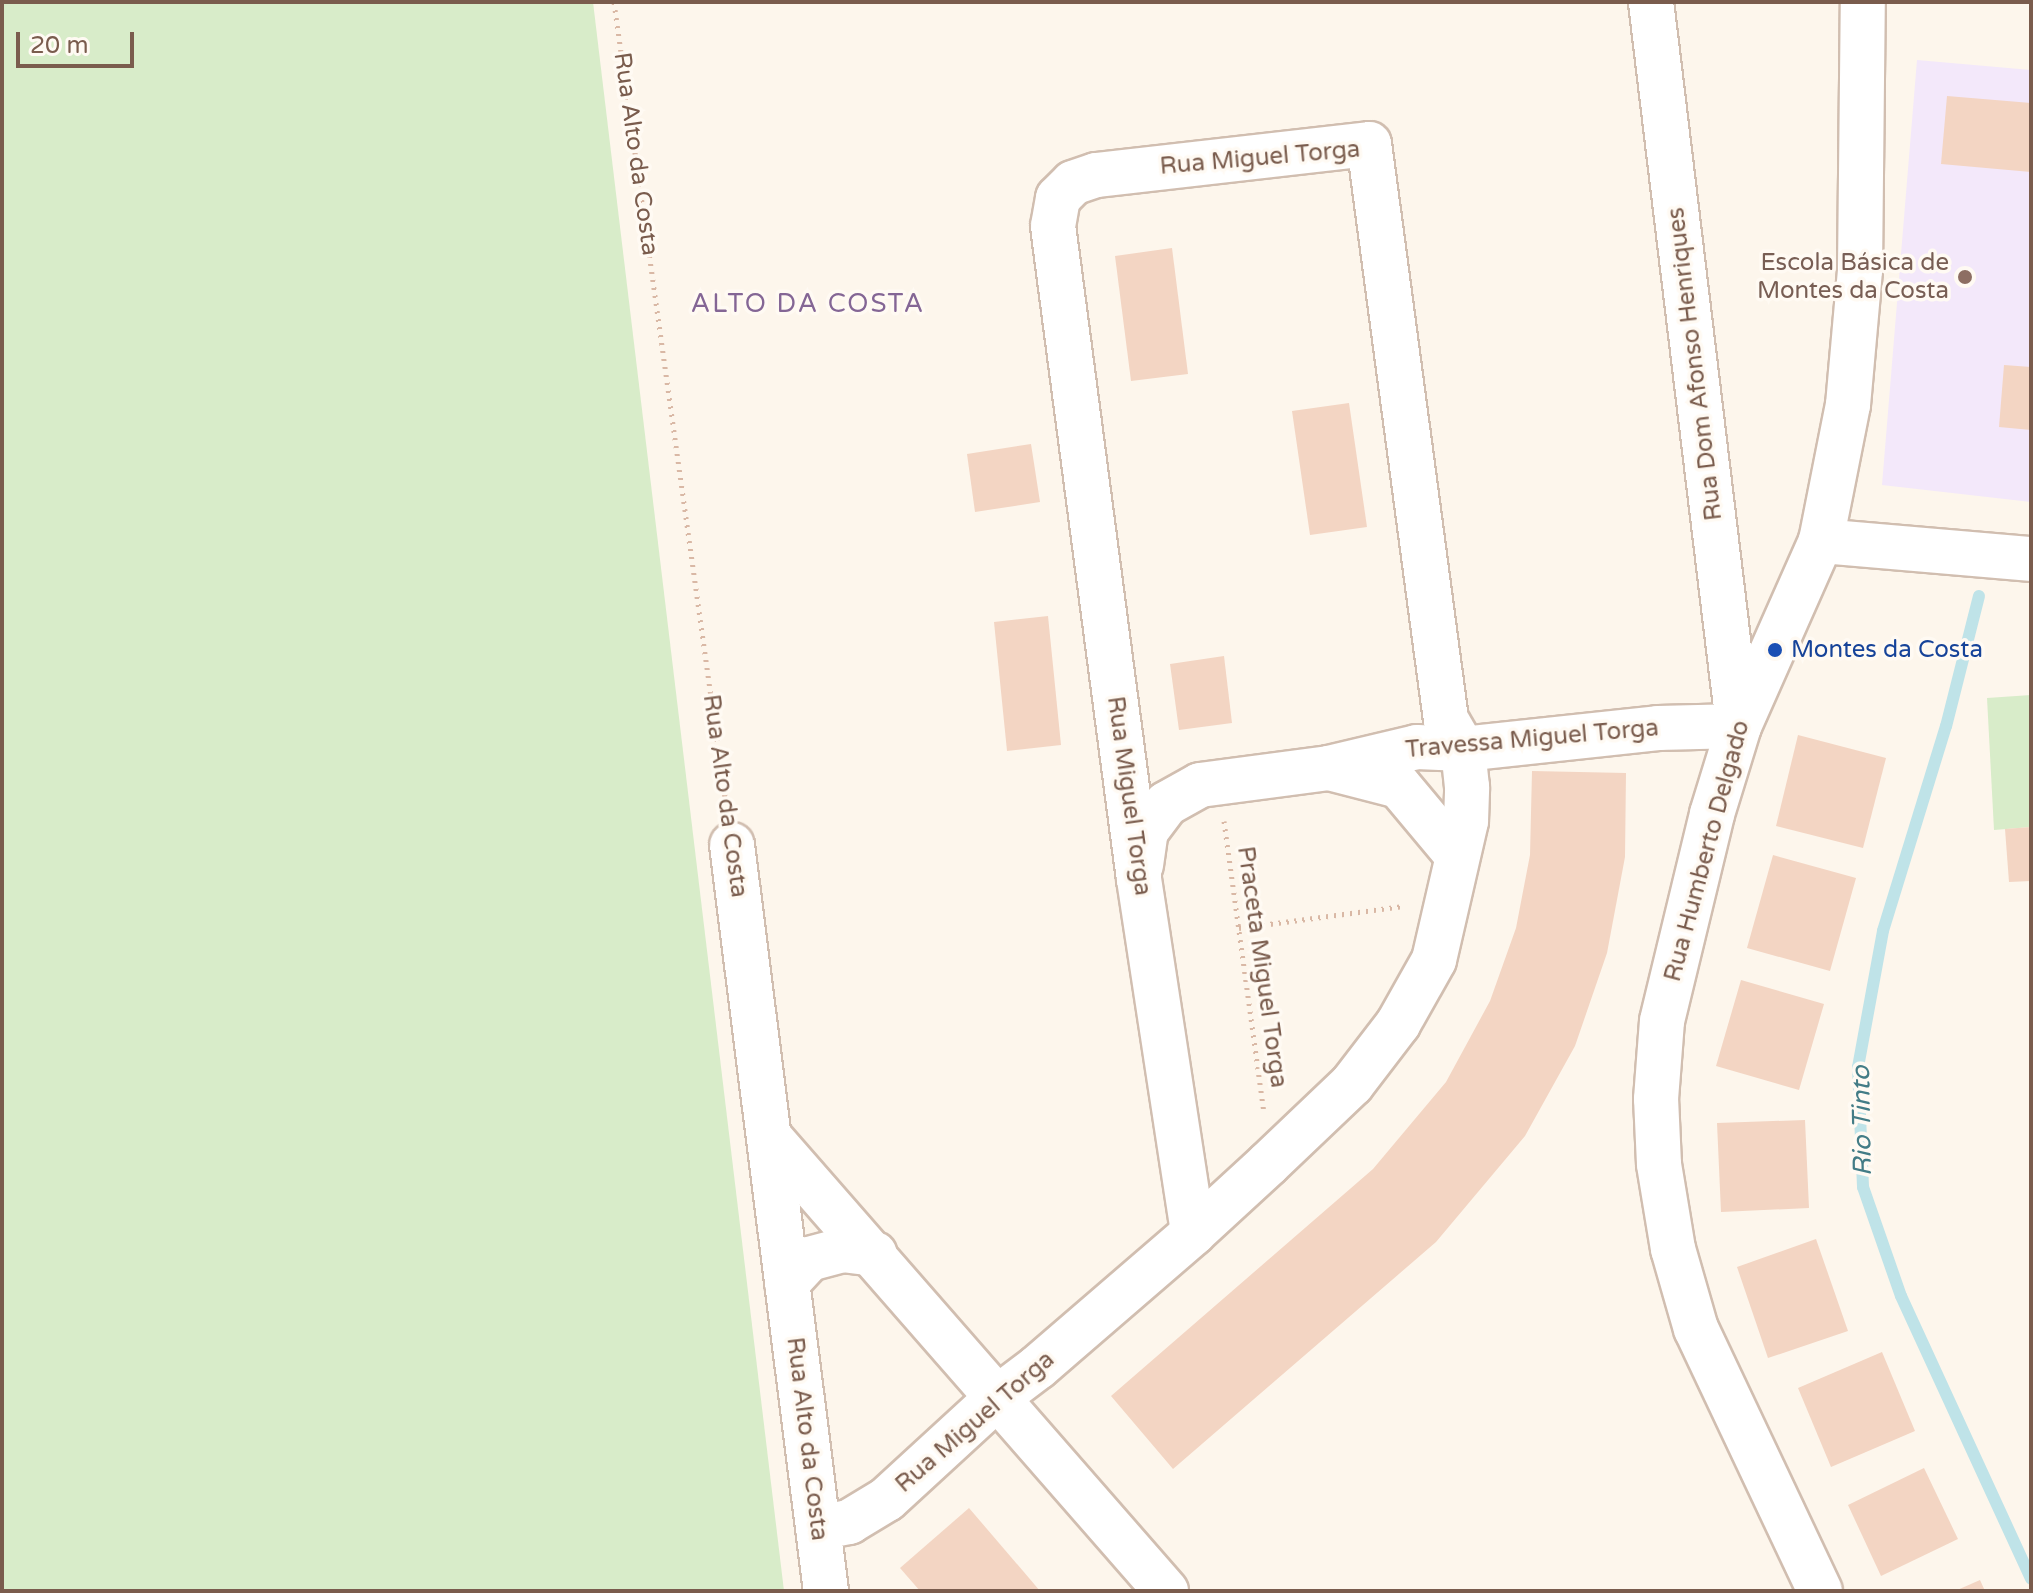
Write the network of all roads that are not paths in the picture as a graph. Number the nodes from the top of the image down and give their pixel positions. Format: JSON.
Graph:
{"nodes":[{"id":1,"x":1651,"y":2,"type":"edge"},
{"id":2,"x":1863,"y":2,"type":"edge"},
{"id":3,"x":1821,"y":541,"type":"junction"},
{"id":4,"x":2031,"y":559,"type":"edge"},
{"id":5,"x":1739,"y":726,"type":"junction"},
{"id":6,"x":1121,"y":744,"type":"junction"},
{"id":7,"x":1463,"y":749,"type":"junction"},
{"id":8,"x":1329,"y":768,"type":"junction"},
{"id":9,"x":1211,"y":798,"type":"junction"},
{"id":10,"x":732,"y":845,"type":"road end"},
{"id":11,"x":1455,"y":853,"type":"junction"},
{"id":12,"x":1139,"y":879,"type":"junction"},
{"id":13,"x":772,"y":1140,"type":"junction"},
{"id":14,"x":1193,"y":1233,"type":"junction"},
{"id":15,"x":875,"y":1254,"type":"junction"},
{"id":16,"x":787,"y":1283,"type":"junction"},
{"id":17,"x":997,"y":1398,"type":"junction"},
{"id":18,"x":818,"y":1528,"type":"junction"},
{"id":19,"x":826,"y":1591,"type":"edge"},
{"id":20,"x":1166,"y":1591,"type":"edge"},
{"id":21,"x":1820,"y":1591,"type":"edge"}],
"edges":[{"from":1,"to":5,"type":"street","name":"Rua Dom Afonso Henriques"},
{"from":2,"to":3,"type":"street","name":"Rua Humberto Delgado"},
{"from":3,"to":4,"type":"street"},
{"from":3,"to":5,"type":"street","name":"Rua Humberto Delgado"},
{"from":5,"to":7,"type":"street","name":"Travessa Miguel Torga"},
{"from":5,"to":21,"type":"street","name":"Rua Humberto Delgado"},
{"from":6,"to":7,"type":"street","name":"Rua Miguel Torga"},
{"from":6,"to":9,"type":"street","name":"Travessa Miguel Torga"},
{"from":6,"to":12,"type":"street","name":"Rua Miguel Torga"},
{"from":7,"to":8,"type":"street","name":"Travessa Miguel Torga"},
{"from":7,"to":11,"type":"street","name":"Rua Miguel Torga"},
{"from":8,"to":9,"type":"street","name":"Travessa Miguel Torga"},
{"from":8,"to":11,"type":"street","name":"Travessa Miguel Torga"},
{"from":9,"to":12,"type":"street","name":"Travessa Miguel Torga"},
{"from":10,"to":13,"type":"street","name":"Rua Alto da Costa"},
{"from":11,"to":14,"type":"street","name":"Rua Miguel Torga"},
{"from":12,"to":14,"type":"street","name":"Rua Miguel Torga"},
{"from":13,"to":15,"type":"street"},
{"from":13,"to":16,"type":"street","name":"Rua Alto da Costa"},
{"from":14,"to":17,"type":"street","name":"Rua Miguel Torga"},
{"from":15,"to":16,"type":"street"},
{"from":15,"to":17,"type":"street"},
{"from":16,"to":18,"type":"street","name":"Rua Alto da Costa"},
{"from":17,"to":18,"type":"street","name":"Rua Miguel Torga"},
{"from":17,"to":20,"type":"street"},
{"from":18,"to":19,"type":"street","name":"Rua Alto da Costa"}]}
